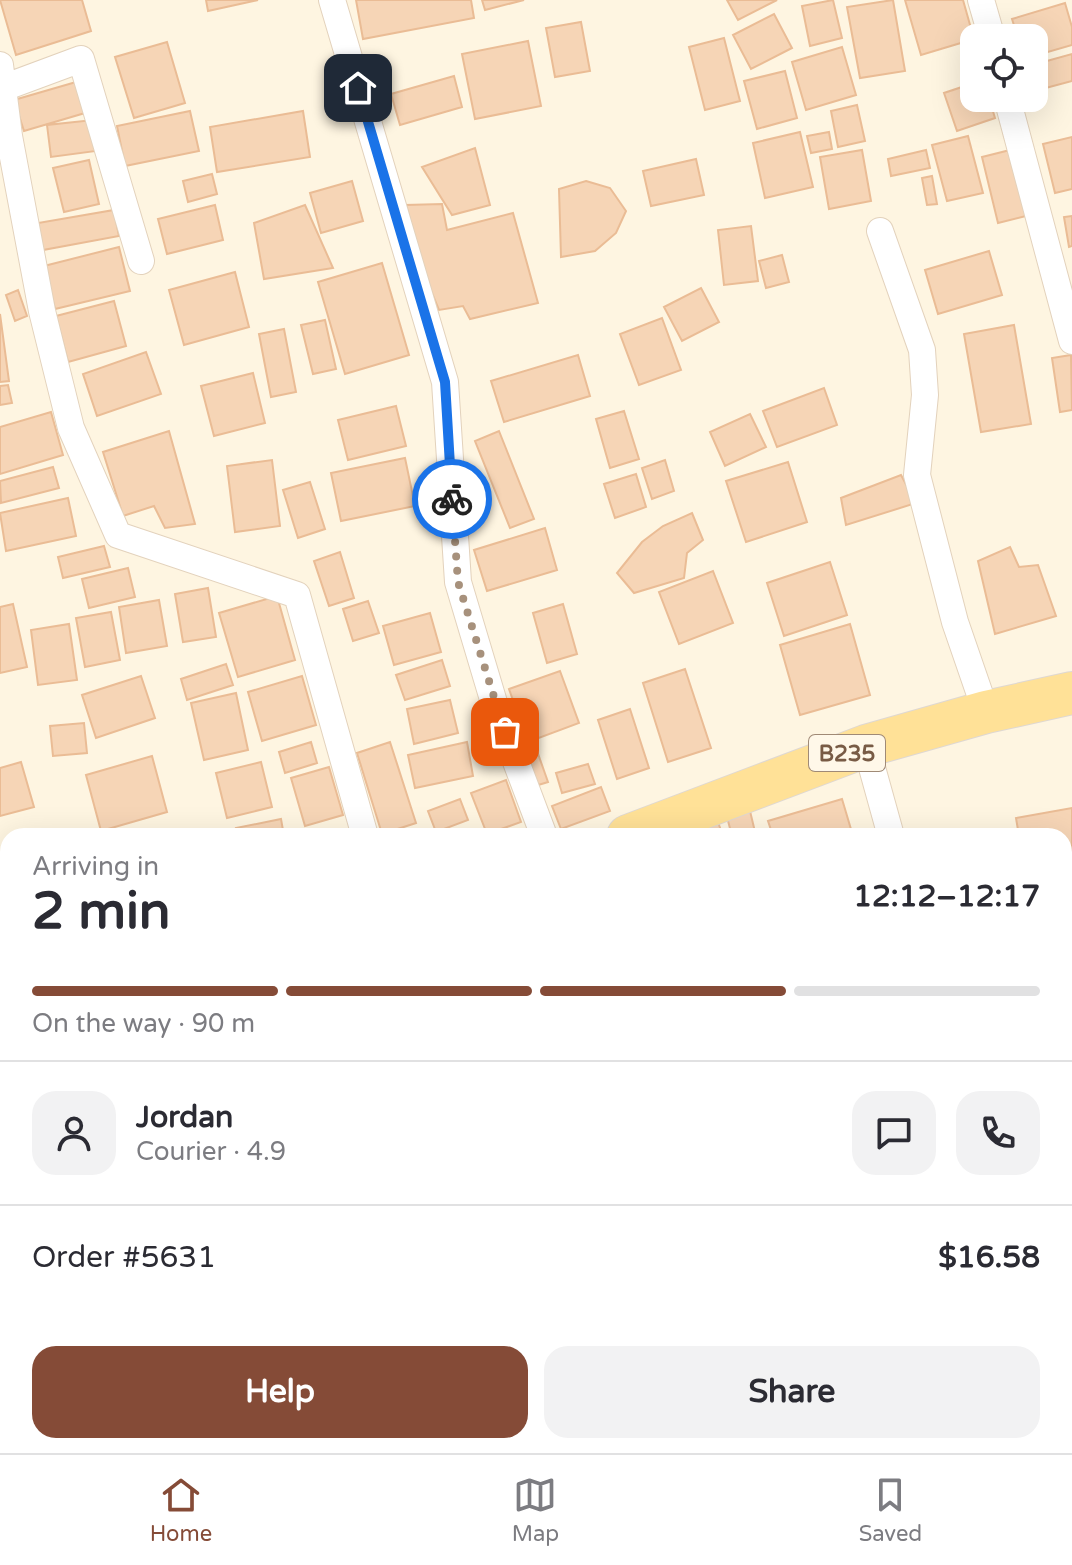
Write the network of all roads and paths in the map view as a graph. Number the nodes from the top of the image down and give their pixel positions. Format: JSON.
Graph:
{"nodes":[{"id":1,"x":332,"y":0,"type":"edge"},
{"id":2,"x":981,"y":0,"type":"edge"},
{"id":3,"x":988,"y":24,"type":"edge"},
{"id":4,"x":1,"y":81,"type":"edge"},
{"id":5,"x":1011,"y":112,"type":"edge"},
{"id":6,"x":880,"y":231,"type":"dead end"},
{"id":7,"x":141,"y":261,"type":"dead end"},
{"id":8,"x":1072,"y":341,"type":"edge"},
{"id":9,"x":1072,"y":693,"type":"edge"},
{"id":10,"x":986,"y":712,"type":"junction"},
{"id":11,"x":866,"y":746,"type":"junction"},
{"id":12,"x":363,"y":828,"type":"edge"},
{"id":13,"x":541,"y":828,"type":"edge"},
{"id":14,"x":649,"y":828,"type":"edge"},
{"id":15,"x":889,"y":828,"type":"edge"}],
"edges":[{"from":1,"to":13,"type":"street"},
{"from":2,"to":3,"type":"street"},
{"from":4,"to":7,"type":"street"},
{"from":4,"to":12,"type":"street"},
{"from":5,"to":8,"type":"street"},
{"from":6,"to":10,"type":"street"},
{"from":9,"to":10,"type":"main road","number":"B235"},
{"from":10,"to":11,"type":"main road","number":"B235"},
{"from":11,"to":14,"type":"main road","number":"B235"},
{"from":11,"to":15,"type":"street"}]}
